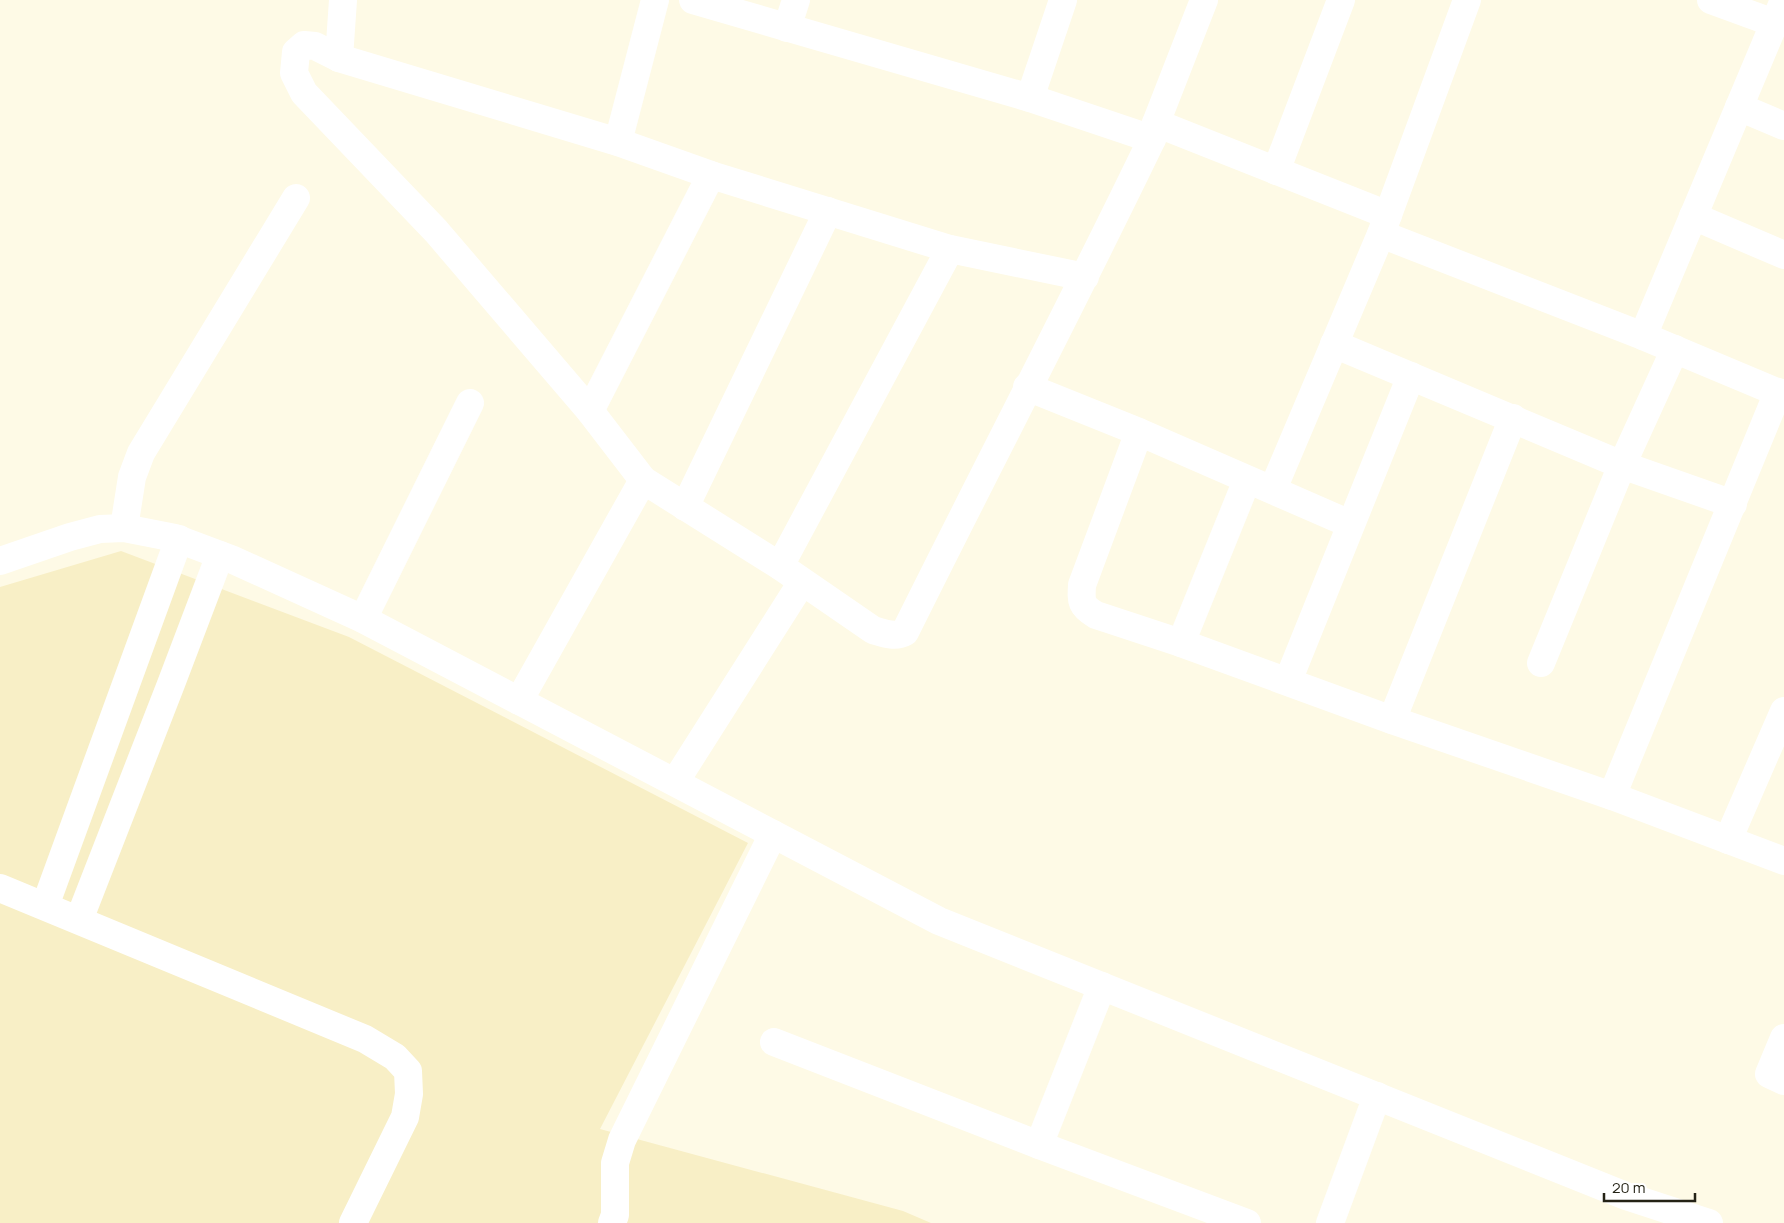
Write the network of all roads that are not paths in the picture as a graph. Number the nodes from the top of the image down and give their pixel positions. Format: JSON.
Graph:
{"nodes":[{"id":1,"x":343,"y":0,"type":"edge"},
{"id":2,"x":655,"y":0,"type":"edge"},
{"id":3,"x":693,"y":0,"type":"edge"},
{"id":4,"x":796,"y":0,"type":"edge"},
{"id":5,"x":1063,"y":0,"type":"edge"},
{"id":6,"x":1204,"y":0,"type":"edge"},
{"id":7,"x":1341,"y":0,"type":"edge"},
{"id":8,"x":1467,"y":0,"type":"edge"},
{"id":9,"x":1711,"y":0,"type":"edge"},
{"id":10,"x":1779,"y":12,"type":"edge"},
{"id":11,"x":787,"y":28,"type":"junction"},
{"id":12,"x":339,"y":58,"type":"junction"},
{"id":13,"x":1030,"y":98,"type":"junction"},
{"id":14,"x":1739,"y":107,"type":"junction"},
{"id":15,"x":1784,"y":126,"type":"edge"},
{"id":16,"x":1154,"y":131,"type":"junction"},
{"id":17,"x":618,"y":142,"type":"junction"},
{"id":18,"x":1276,"y":171,"type":"junction"},
{"id":19,"x":711,"y":175,"type":"junction"},
{"id":20,"x":296,"y":198,"type":"dead end"},
{"id":21,"x":828,"y":211,"type":"junction"},
{"id":22,"x":1694,"y":216,"type":"junction"},
{"id":23,"x":1384,"y":225,"type":"junction"},
{"id":24,"x":950,"y":249,"type":"junction"},
{"id":25,"x":1784,"y":255,"type":"edge"},
{"id":26,"x":1085,"y":277,"type":"junction"},
{"id":27,"x":1643,"y":336,"type":"junction"},
{"id":28,"x":1334,"y":344,"type":"junction"},
{"id":29,"x":1675,"y":349,"type":"junction"},
{"id":30,"x":1411,"y":376,"type":"junction"},
{"id":31,"x":1027,"y":387,"type":"junction"},
{"id":32,"x":1781,"y":393,"type":"edge"},
{"id":33,"x":470,"y":403,"type":"dead end"},
{"id":34,"x":590,"y":411,"type":"junction"},
{"id":35,"x":1513,"y":418,"type":"junction"},
{"id":36,"x":1139,"y":432,"type":"junction"},
{"id":37,"x":1622,"y":466,"type":"junction"},
{"id":38,"x":643,"y":480,"type":"junction"},
{"id":39,"x":1247,"y":480,"type":"junction"},
{"id":40,"x":1273,"y":489,"type":"junction"},
{"id":41,"x":1733,"y":504,"type":"junction"},
{"id":42,"x":685,"y":506,"type":"junction"},
{"id":43,"x":1350,"y":524,"type":"junction"},
{"id":44,"x":124,"y":528,"type":"junction"},
{"id":45,"x":179,"y":539,"type":"junction"},
{"id":46,"x":220,"y":555,"type":"junction"},
{"id":47,"x":0,"y":561,"type":"edge"},
{"id":48,"x":780,"y":566,"type":"junction"},
{"id":49,"x":802,"y":582,"type":"junction"},
{"id":50,"x":364,"y":620,"type":"junction"},
{"id":51,"x":1181,"y":643,"type":"junction"},
{"id":52,"x":1541,"y":662,"type":"dead end"},
{"id":53,"x":1288,"y":681,"type":"junction"},
{"id":54,"x":519,"y":701,"type":"junction"},
{"id":55,"x":1784,"y":711,"type":"edge"},
{"id":56,"x":1392,"y":720,"type":"junction"},
{"id":57,"x":675,"y":782,"type":"junction"},
{"id":58,"x":1612,"y":796,"type":"junction"},
{"id":59,"x":773,"y":834,"type":"junction"},
{"id":60,"x":1728,"y":840,"type":"junction"},
{"id":61,"x":1784,"y":861,"type":"edge"},
{"id":62,"x":0,"y":888,"type":"edge"},
{"id":63,"x":44,"y":906,"type":"junction"},
{"id":64,"x":79,"y":920,"type":"junction"},
{"id":65,"x":1102,"y":986,"type":"junction"},
{"id":66,"x":1784,"y":1038,"type":"edge"},
{"id":67,"x":774,"y":1042,"type":"dead end"},
{"id":68,"x":1784,"y":1081,"type":"edge"},
{"id":69,"x":1377,"y":1096,"type":"junction"},
{"id":70,"x":1039,"y":1145,"type":"junction"},
{"id":71,"x":353,"y":1223,"type":"edge"},
{"id":72,"x":612,"y":1223,"type":"edge"},
{"id":73,"x":1247,"y":1223,"type":"edge"},
{"id":74,"x":1330,"y":1223,"type":"edge"},
{"id":75,"x":1709,"y":1223,"type":"edge"}],
"edges":[{"from":1,"to":12,"type":"street"},
{"from":2,"to":17,"type":"street"},
{"from":3,"to":11,"type":"street"},
{"from":4,"to":11,"type":"street"},
{"from":5,"to":13,"type":"street"},
{"from":6,"to":16,"type":"street"},
{"from":7,"to":18,"type":"street"},
{"from":8,"to":23,"type":"street"},
{"from":9,"to":10,"type":"street"},
{"from":10,"to":14,"type":"street"},
{"from":11,"to":13,"type":"street"},
{"from":12,"to":17,"type":"street"},
{"from":12,"to":34,"type":"street"},
{"from":13,"to":16,"type":"street"},
{"from":14,"to":15,"type":"street"},
{"from":14,"to":22,"type":"street"},
{"from":16,"to":18,"type":"street"},
{"from":16,"to":26,"type":"street"},
{"from":17,"to":19,"type":"street"},
{"from":18,"to":23,"type":"street"},
{"from":19,"to":21,"type":"street"},
{"from":19,"to":34,"type":"street"},
{"from":20,"to":44,"type":"street"},
{"from":21,"to":24,"type":"street"},
{"from":21,"to":42,"type":"street"},
{"from":22,"to":25,"type":"street"},
{"from":22,"to":27,"type":"street"},
{"from":23,"to":27,"type":"street"},
{"from":23,"to":28,"type":"street"},
{"from":24,"to":26,"type":"street"},
{"from":24,"to":48,"type":"street"},
{"from":26,"to":31,"type":"street"},
{"from":27,"to":29,"type":"street"},
{"from":28,"to":30,"type":"street"},
{"from":28,"to":40,"type":"street"},
{"from":29,"to":32,"type":"street"},
{"from":29,"to":37,"type":"street"},
{"from":30,"to":35,"type":"street"},
{"from":30,"to":43,"type":"street"},
{"from":31,"to":36,"type":"street"},
{"from":31,"to":49,"type":"street"},
{"from":32,"to":41,"type":"street"},
{"from":33,"to":50,"type":"street"},
{"from":34,"to":38,"type":"street"},
{"from":35,"to":37,"type":"street"},
{"from":35,"to":56,"type":"street"},
{"from":36,"to":39,"type":"street"},
{"from":36,"to":51,"type":"street"},
{"from":37,"to":41,"type":"street"},
{"from":37,"to":52,"type":"street"},
{"from":38,"to":42,"type":"street"},
{"from":38,"to":54,"type":"street"},
{"from":39,"to":40,"type":"street"},
{"from":39,"to":51,"type":"street"},
{"from":40,"to":43,"type":"street"},
{"from":41,"to":58,"type":"street"},
{"from":42,"to":48,"type":"street"},
{"from":43,"to":53,"type":"street"},
{"from":44,"to":45,"type":"street"},
{"from":44,"to":47,"type":"street"},
{"from":45,"to":46,"type":"street"},
{"from":45,"to":63,"type":"street"},
{"from":46,"to":50,"type":"street"},
{"from":46,"to":64,"type":"street"},
{"from":48,"to":49,"type":"street"},
{"from":49,"to":57,"type":"street"},
{"from":50,"to":54,"type":"street"},
{"from":51,"to":53,"type":"street"},
{"from":53,"to":56,"type":"street"},
{"from":54,"to":57,"type":"street"},
{"from":55,"to":60,"type":"street"},
{"from":56,"to":58,"type":"street"},
{"from":57,"to":59,"type":"street"},
{"from":58,"to":60,"type":"street"},
{"from":59,"to":65,"type":"street"},
{"from":59,"to":72,"type":"street"},
{"from":60,"to":61,"type":"street"},
{"from":62,"to":63,"type":"street"},
{"from":63,"to":64,"type":"street"},
{"from":64,"to":71,"type":"street"},
{"from":65,"to":69,"type":"street"},
{"from":65,"to":70,"type":"street"},
{"from":66,"to":68,"type":"street"},
{"from":67,"to":70,"type":"street"},
{"from":69,"to":74,"type":"street"},
{"from":69,"to":75,"type":"street"},
{"from":70,"to":73,"type":"street"}]}
